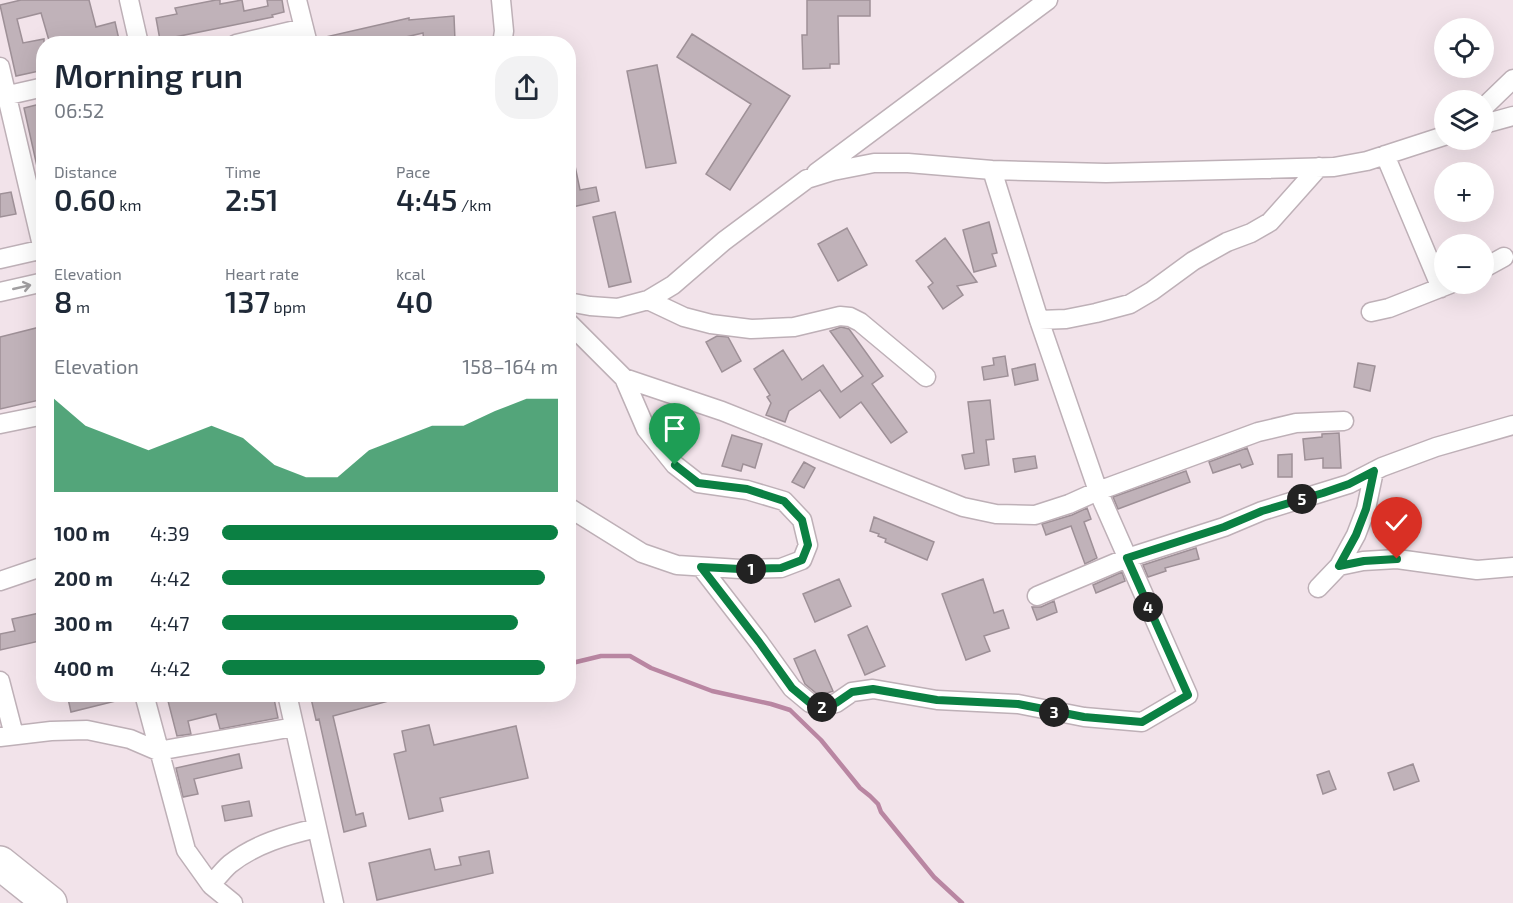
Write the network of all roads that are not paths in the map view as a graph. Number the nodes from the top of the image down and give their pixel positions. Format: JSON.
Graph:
{"nodes":[{"id":1,"x":129,"y":0,"type":"edge"},
{"id":2,"x":297,"y":0,"type":"edge"},
{"id":3,"x":501,"y":0,"type":"edge"},
{"id":4,"x":1048,"y":0,"type":"edge"},
{"id":5,"x":137,"y":36,"type":"edge"},
{"id":6,"x":306,"y":36,"type":"edge"},
{"id":7,"x":503,"y":36,"type":"edge"},
{"id":8,"x":0,"y":67,"type":"edge"},
{"id":9,"x":1513,"y":79,"type":"edge"},
{"id":10,"x":36,"y":89,"type":"edge"},
{"id":11,"x":3,"y":96,"type":"edge"},
{"id":12,"x":1494,"y":97,"type":"edge"},
{"id":13,"x":1513,"y":116,"type":"edge"},
{"id":14,"x":1494,"y":121,"type":"edge"},
{"id":15,"x":1434,"y":139,"type":"edge"},
{"id":16,"x":1385,"y":155,"type":"junction"},
{"id":17,"x":1319,"y":167,"type":"junction"},
{"id":18,"x":992,"y":170,"type":"junction"},
{"id":19,"x":807,"y":179,"type":"junction"},
{"id":20,"x":36,"y":224,"type":"edge"},
{"id":21,"x":36,"y":252,"type":"edge"},
{"id":22,"x":1504,"y":257,"type":"dead end"},
{"id":23,"x":0,"y":259,"type":"edge"},
{"id":24,"x":1434,"y":260,"type":"edge"},
{"id":25,"x":1494,"y":262,"type":"edge"},
{"id":26,"x":36,"y":284,"type":"edge"},
{"id":27,"x":1434,"y":291,"type":"edge"},
{"id":28,"x":0,"y":292,"type":"edge"},
{"id":29,"x":648,"y":300,"type":"junction"},
{"id":30,"x":576,"y":303,"type":"edge"},
{"id":31,"x":1371,"y":312,"type":"dead end"},
{"id":32,"x":1039,"y":320,"type":"junction"},
{"id":33,"x":576,"y":329,"type":"edge"},
{"id":34,"x":926,"y":377,"type":"dead end"},
{"id":35,"x":624,"y":378,"type":"junction"},
{"id":36,"x":36,"y":417,"type":"edge"},
{"id":37,"x":1344,"y":421,"type":"dead end"},
{"id":38,"x":0,"y":424,"type":"edge"},
{"id":39,"x":1513,"y":425,"type":"edge"},
{"id":40,"x":1374,"y":471,"type":"junction"},
{"id":41,"x":1098,"y":491,"type":"junction"},
{"id":42,"x":576,"y":512,"type":"edge"},
{"id":43,"x":1127,"y":558,"type":"junction"},
{"id":44,"x":1339,"y":566,"type":"junction"},
{"id":45,"x":701,"y":567,"type":"junction"},
{"id":46,"x":1513,"y":567,"type":"edge"},
{"id":47,"x":36,"y":569,"type":"edge"},
{"id":48,"x":0,"y":581,"type":"edge"},
{"id":49,"x":1318,"y":588,"type":"dead end"},
{"id":50,"x":1037,"y":596,"type":"dead end"},
{"id":51,"x":0,"y":681,"type":"edge"},
{"id":52,"x":146,"y":702,"type":"edge"},
{"id":53,"x":289,"y":702,"type":"edge"},
{"id":54,"x":294,"y":727,"type":"junction"},
{"id":55,"x":7,"y":736,"type":"edge"},
{"id":56,"x":158,"y":751,"type":"junction"},
{"id":57,"x":317,"y":828,"type":"junction"},
{"id":58,"x":0,"y":863,"type":"edge"},
{"id":59,"x":211,"y":885,"type":"junction"},
{"id":60,"x":50,"y":903,"type":"edge"},
{"id":61,"x":233,"y":903,"type":"edge"},
{"id":62,"x":334,"y":903,"type":"edge"}],
"edges":[{"from":1,"to":5,"type":"street"},
{"from":2,"to":6,"type":"street"},
{"from":3,"to":7,"type":"street"},
{"from":4,"to":19,"type":"street"},
{"from":8,"to":11,"type":"street"},
{"from":9,"to":12,"type":"street"},
{"from":10,"to":11,"type":"street"},
{"from":11,"to":20,"type":"street"},
{"from":13,"to":14,"type":"street"},
{"from":15,"to":16,"type":"street"},
{"from":16,"to":17,"type":"street"},
{"from":16,"to":24,"type":"street"},
{"from":17,"to":18,"type":"street"},
{"from":17,"to":32,"type":"street"},
{"from":18,"to":19,"type":"street"},
{"from":18,"to":32,"type":"street"},
{"from":19,"to":29,"type":"street"},
{"from":21,"to":23,"type":"street"},
{"from":22,"to":25,"type":"street"},
{"from":28,"to":26,"type":"street","one_way":true},
{"from":27,"to":31,"type":"street"},
{"from":29,"to":30,"type":"street"},
{"from":29,"to":34,"type":"street"},
{"from":32,"to":41,"type":"street"},
{"from":33,"to":35,"type":"street"},
{"from":35,"to":41,"type":"street"},
{"from":35,"to":45,"type":"street"},
{"from":36,"to":38,"type":"street"},
{"from":37,"to":41,"type":"street"},
{"from":39,"to":40,"type":"street"},
{"from":40,"to":43,"type":"street"},
{"from":40,"to":44,"type":"street"},
{"from":41,"to":43,"type":"street"},
{"from":42,"to":45,"type":"street"},
{"from":43,"to":45,"type":"street"},
{"from":43,"to":50,"type":"street"},
{"from":44,"to":46,"type":"street"},
{"from":44,"to":49,"type":"street"},
{"from":47,"to":48,"type":"street"},
{"from":51,"to":55,"type":"street"},
{"from":52,"to":56,"type":"street"},
{"from":53,"to":54,"type":"street"},
{"from":54,"to":56,"type":"street"},
{"from":54,"to":57,"type":"street"},
{"from":55,"to":56,"type":"street"},
{"from":56,"to":59,"type":"street"},
{"from":57,"to":59,"type":"street"},
{"from":57,"to":62,"type":"street"},
{"from":58,"to":60,"type":"highway"},
{"from":59,"to":61,"type":"street"}]}
